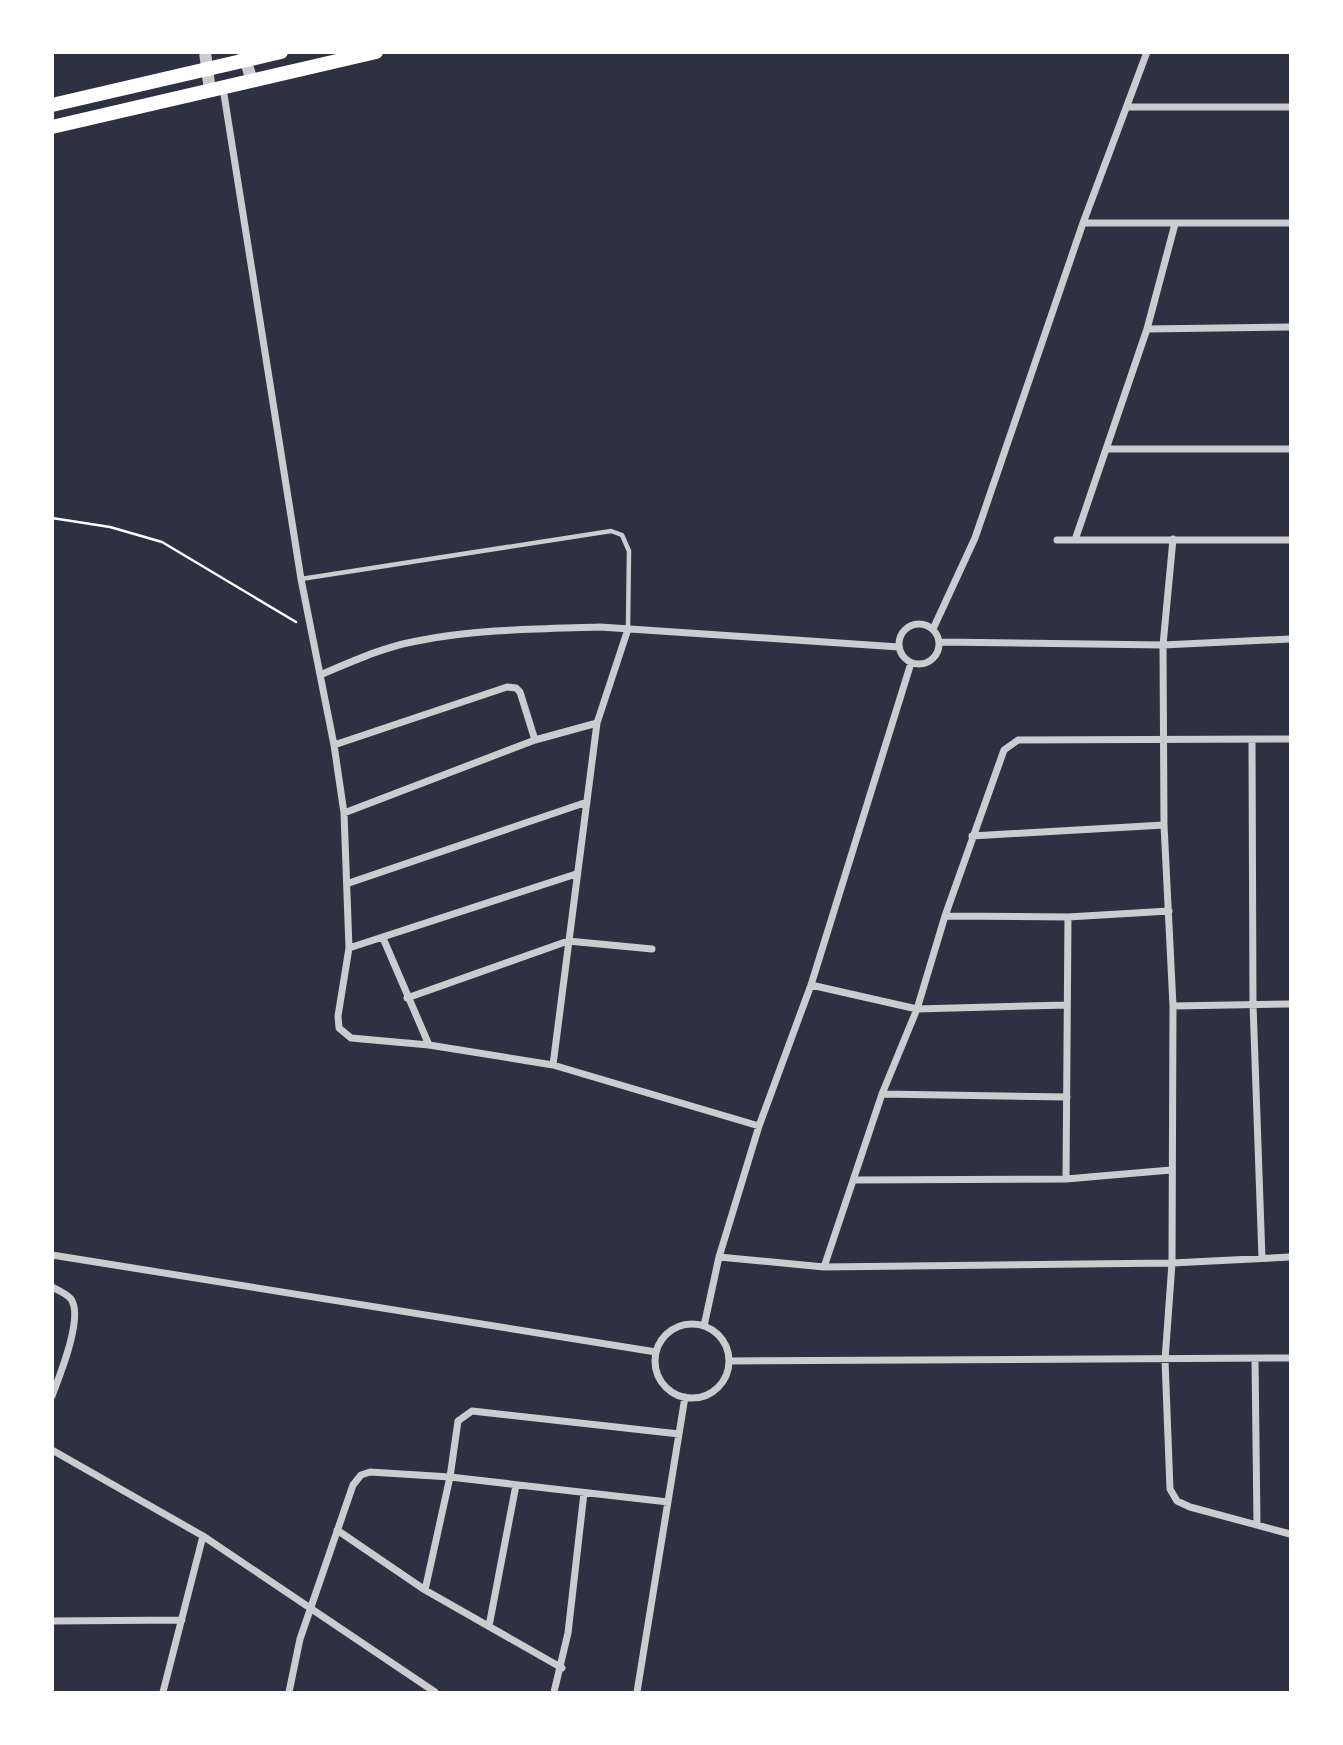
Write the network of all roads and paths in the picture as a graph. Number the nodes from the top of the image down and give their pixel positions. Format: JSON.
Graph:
{"nodes":[{"id":1,"x":205,"y":52,"type":"edge"},
{"id":2,"x":281,"y":52,"type":"edge"},
{"id":3,"x":376,"y":52,"type":"edge"},
{"id":4,"x":1147,"y":52,"type":"edge"},
{"id":5,"x":245,"y":56,"type":"edge"},
{"id":6,"x":207,"y":69,"type":"junction"},
{"id":7,"x":252,"y":81,"type":"junction"},
{"id":8,"x":216,"y":89,"type":"junction"},
{"id":9,"x":52,"y":105,"type":"edge"},
{"id":10,"x":1129,"y":107,"type":"junction"},
{"id":11,"x":1290,"y":107,"type":"edge"},
{"id":12,"x":52,"y":127,"type":"edge"},
{"id":13,"x":1083,"y":223,"type":"junction"},
{"id":14,"x":1290,"y":223,"type":"edge"},
{"id":15,"x":1175,"y":224,"type":"junction"},
{"id":16,"x":1290,"y":327,"type":"edge"},
{"id":17,"x":1147,"y":329,"type":"junction"},
{"id":18,"x":1106,"y":449,"type":"junction"},
{"id":19,"x":1290,"y":449,"type":"edge"},
{"id":20,"x":52,"y":518,"type":"edge"},
{"id":21,"x":1057,"y":540,"type":"dead end"},
{"id":22,"x":1075,"y":540,"type":"junction"},
{"id":23,"x":1173,"y":540,"type":"junction"},
{"id":24,"x":1290,"y":540,"type":"edge"},
{"id":25,"x":301,"y":579,"type":"junction"},
{"id":26,"x":628,"y":629,"type":"junction"},
{"id":27,"x":933,"y":629,"type":"junction"},
{"id":28,"x":311,"y":631,"type":"junction"},
{"id":29,"x":1290,"y":639,"type":"edge"},
{"id":30,"x":940,"y":642,"type":"junction"},
{"id":31,"x":1163,"y":645,"type":"junction"},
{"id":32,"x":899,"y":647,"type":"junction"},
{"id":33,"x":911,"y":663,"type":"junction"},
{"id":34,"x":320,"y":675,"type":"junction"},
{"id":35,"x":597,"y":723,"type":"junction"},
{"id":36,"x":1165,"y":739,"type":"junction"},
{"id":37,"x":1290,"y":739,"type":"edge"},
{"id":38,"x":536,"y":740,"type":"junction"},
{"id":39,"x":1252,"y":740,"type":"junction"},
{"id":40,"x":334,"y":745,"type":"junction"},
{"id":41,"x":587,"y":802,"type":"junction"},
{"id":42,"x":344,"y":813,"type":"junction"},
{"id":43,"x":1164,"y":825,"type":"junction"},
{"id":44,"x":972,"y":836,"type":"junction"},
{"id":45,"x":576,"y":874,"type":"junction"},
{"id":46,"x":349,"y":883,"type":"junction"},
{"id":47,"x":1168,"y":911,"type":"junction"},
{"id":48,"x":945,"y":916,"type":"junction"},
{"id":49,"x":1068,"y":917,"type":"junction"},
{"id":50,"x":383,"y":938,"type":"junction"},
{"id":51,"x":568,"y":941,"type":"junction"},
{"id":52,"x":349,"y":948,"type":"junction"},
{"id":53,"x":652,"y":949,"type":"dead end"},
{"id":54,"x":811,"y":985,"type":"junction"},
{"id":55,"x":407,"y":998,"type":"junction"},
{"id":56,"x":1067,"y":1004,"type":"junction"},
{"id":57,"x":1253,"y":1004,"type":"junction"},
{"id":58,"x":1290,"y":1004,"type":"edge"},
{"id":59,"x":1172,"y":1006,"type":"junction"},
{"id":60,"x":917,"y":1009,"type":"junction"},
{"id":61,"x":429,"y":1045,"type":"junction"},
{"id":62,"x":553,"y":1065,"type":"junction"},
{"id":63,"x":882,"y":1094,"type":"junction"},
{"id":64,"x":1067,"y":1097,"type":"junction"},
{"id":65,"x":759,"y":1126,"type":"junction"},
{"id":66,"x":1171,"y":1170,"type":"junction"},
{"id":67,"x":1066,"y":1179,"type":"junction"},
{"id":68,"x":855,"y":1180,"type":"junction"},
{"id":69,"x":52,"y":1255,"type":"edge"},
{"id":70,"x":719,"y":1257,"type":"junction"},
{"id":71,"x":1290,"y":1257,"type":"edge"},
{"id":72,"x":1262,"y":1258,"type":"junction"},
{"id":73,"x":1171,"y":1263,"type":"junction"},
{"id":74,"x":824,"y":1267,"type":"junction"},
{"id":75,"x":52,"y":1287,"type":"edge"},
{"id":76,"x":704,"y":1326,"type":"junction"},
{"id":77,"x":656,"y":1352,"type":"junction"},
{"id":78,"x":1290,"y":1358,"type":"edge"},
{"id":79,"x":1255,"y":1359,"type":"junction"},
{"id":80,"x":1166,"y":1360,"type":"junction"},
{"id":81,"x":729,"y":1361,"type":"junction"},
{"id":82,"x":52,"y":1396,"type":"edge"},
{"id":83,"x":685,"y":1397,"type":"junction"},
{"id":84,"x":679,"y":1434,"type":"junction"},
{"id":85,"x":52,"y":1450,"type":"edge"},
{"id":86,"x":450,"y":1478,"type":"junction"},
{"id":87,"x":516,"y":1485,"type":"junction"},
{"id":88,"x":584,"y":1493,"type":"junction"},
{"id":89,"x":668,"y":1502,"type":"junction"},
{"id":90,"x":1256,"y":1525,"type":"junction"},
{"id":91,"x":337,"y":1530,"type":"junction"},
{"id":92,"x":1290,"y":1534,"type":"edge"},
{"id":93,"x":203,"y":1536,"type":"junction"},
{"id":94,"x":425,"y":1590,"type":"junction"},
{"id":95,"x":310,"y":1608,"type":"junction"},
{"id":96,"x":182,"y":1620,"type":"junction"},
{"id":97,"x":52,"y":1621,"type":"edge"},
{"id":98,"x":489,"y":1626,"type":"junction"},
{"id":99,"x":562,"y":1668,"type":"junction"},
{"id":100,"x":426,"y":1690,"type":"edge"},
{"id":101,"x":163,"y":1692,"type":"edge"},
{"id":102,"x":289,"y":1692,"type":"edge"},
{"id":103,"x":435,"y":1692,"type":"edge"},
{"id":104,"x":554,"y":1692,"type":"edge"},
{"id":105,"x":637,"y":1692,"type":"edge"}],
"edges":[{"from":1,"to":6,"type":"street"},
{"from":2,"to":5,"type":"main road"},
{"from":3,"to":7,"type":"main road"},
{"from":4,"to":10,"type":"street"},
{"from":5,"to":6,"type":"main road"},
{"from":5,"to":7,"type":"street"},
{"from":6,"to":8,"type":"street"},
{"from":6,"to":9,"type":"main road"},
{"from":7,"to":8,"type":"main road"},
{"from":8,"to":12,"type":"main road"},
{"from":8,"to":25,"type":"street"},
{"from":10,"to":11,"type":"street"},
{"from":10,"to":13,"type":"street"},
{"from":13,"to":15,"type":"street"},
{"from":13,"to":27,"type":"street"},
{"from":14,"to":15,"type":"street"},
{"from":15,"to":17,"type":"street"},
{"from":16,"to":17,"type":"street"},
{"from":17,"to":18,"type":"street"},
{"from":18,"to":19,"type":"street"},
{"from":18,"to":22,"type":"street"},
{"from":20,"to":28,"type":"path"},
{"from":21,"to":22,"type":"street"},
{"from":22,"to":23,"type":"street"},
{"from":23,"to":24,"type":"street"},
{"from":23,"to":31,"type":"street"},
{"from":25,"to":26,"type":"lane"},
{"from":25,"to":28,"type":"street"},
{"from":26,"to":32,"type":"street"},
{"from":26,"to":34,"type":"street"},
{"from":26,"to":35,"type":"street"},
{"from":27,"to":30,"type":"street"},
{"from":27,"to":32,"type":"street"},
{"from":28,"to":34,"type":"street"},
{"from":29,"to":31,"type":"street"},
{"from":30,"to":31,"type":"street"},
{"from":30,"to":33,"type":"street"},
{"from":31,"to":36,"type":"street"},
{"from":32,"to":33,"type":"street"},
{"from":33,"to":54,"type":"street"},
{"from":34,"to":40,"type":"street"},
{"from":35,"to":38,"type":"street"},
{"from":35,"to":41,"type":"street"},
{"from":36,"to":39,"type":"street"},
{"from":36,"to":43,"type":"street"},
{"from":36,"to":44,"type":"street"},
{"from":37,"to":39,"type":"street"},
{"from":38,"to":40,"type":"street"},
{"from":38,"to":42,"type":"street"},
{"from":39,"to":57,"type":"street"},
{"from":40,"to":42,"type":"street"},
{"from":41,"to":45,"type":"street"},
{"from":41,"to":46,"type":"street"},
{"from":42,"to":46,"type":"street"},
{"from":43,"to":44,"type":"street"},
{"from":43,"to":47,"type":"street"},
{"from":44,"to":48,"type":"street"},
{"from":45,"to":50,"type":"street"},
{"from":45,"to":51,"type":"street"},
{"from":46,"to":52,"type":"street"},
{"from":47,"to":49,"type":"street"},
{"from":47,"to":59,"type":"street"},
{"from":48,"to":49,"type":"street"},
{"from":48,"to":60,"type":"street"},
{"from":49,"to":56,"type":"street"},
{"from":50,"to":52,"type":"street"},
{"from":50,"to":55,"type":"street"},
{"from":51,"to":53,"type":"street"},
{"from":51,"to":55,"type":"street"},
{"from":51,"to":62,"type":"street"},
{"from":52,"to":61,"type":"street"},
{"from":54,"to":60,"type":"street"},
{"from":54,"to":65,"type":"street"},
{"from":55,"to":61,"type":"street"},
{"from":56,"to":60,"type":"street"},
{"from":56,"to":64,"type":"street"},
{"from":57,"to":58,"type":"street"},
{"from":57,"to":59,"type":"street"},
{"from":57,"to":72,"type":"street"},
{"from":59,"to":66,"type":"street"},
{"from":60,"to":63,"type":"street"},
{"from":61,"to":62,"type":"street"},
{"from":62,"to":65,"type":"street"},
{"from":63,"to":64,"type":"street"},
{"from":63,"to":68,"type":"street"},
{"from":64,"to":67,"type":"street"},
{"from":65,"to":70,"type":"street"},
{"from":66,"to":67,"type":"street"},
{"from":66,"to":73,"type":"street"},
{"from":67,"to":68,"type":"street"},
{"from":68,"to":74,"type":"street"},
{"from":69,"to":77,"type":"street"},
{"from":70,"to":74,"type":"street"},
{"from":70,"to":76,"type":"street"},
{"from":71,"to":72,"type":"street"},
{"from":72,"to":73,"type":"street"},
{"from":73,"to":74,"type":"street"},
{"from":73,"to":80,"type":"street"},
{"from":75,"to":82,"type":"street"},
{"from":76,"to":77,"type":"street"},
{"from":76,"to":81,"type":"street"},
{"from":77,"to":83,"type":"street"},
{"from":78,"to":79,"type":"street"},
{"from":79,"to":80,"type":"street"},
{"from":79,"to":90,"type":"street"},
{"from":80,"to":81,"type":"street"},
{"from":80,"to":90,"type":"street"},
{"from":81,"to":83,"type":"street"},
{"from":83,"to":84,"type":"street"},
{"from":84,"to":86,"type":"street"},
{"from":84,"to":89,"type":"street"},
{"from":85,"to":93,"type":"street"},
{"from":86,"to":87,"type":"street"},
{"from":86,"to":91,"type":"street"},
{"from":86,"to":94,"type":"street"},
{"from":87,"to":88,"type":"street"},
{"from":87,"to":98,"type":"street"},
{"from":88,"to":89,"type":"street"},
{"from":88,"to":99,"type":"street"},
{"from":89,"to":105,"type":"street"},
{"from":90,"to":92,"type":"street"},
{"from":91,"to":94,"type":"street"},
{"from":91,"to":95,"type":"street"},
{"from":93,"to":95,"type":"street"},
{"from":93,"to":96,"type":"street"},
{"from":94,"to":98,"type":"street"},
{"from":95,"to":100,"type":"street"},
{"from":95,"to":102,"type":"street"},
{"from":96,"to":97,"type":"street"},
{"from":96,"to":101,"type":"street"},
{"from":98,"to":99,"type":"street"},
{"from":99,"to":104,"type":"street"},
{"from":100,"to":103,"type":"street"}]}
